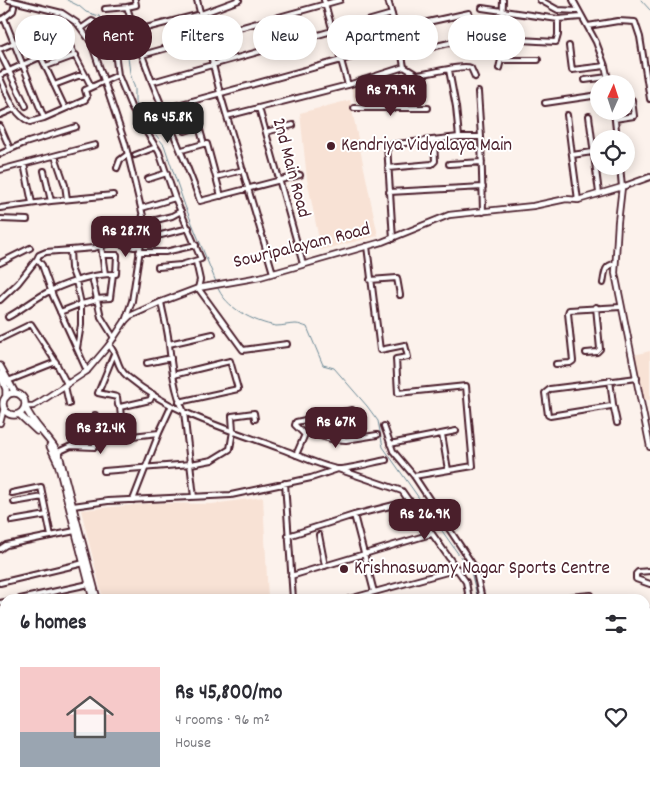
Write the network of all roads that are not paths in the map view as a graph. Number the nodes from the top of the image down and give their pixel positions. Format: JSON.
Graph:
{"nodes":[{"id":1,"x":9,"y":0,"type":"edge"},
{"id":2,"x":135,"y":0,"type":"edge"},
{"id":3,"x":197,"y":0,"type":"edge"},
{"id":4,"x":239,"y":0,"type":"edge"},
{"id":5,"x":340,"y":0,"type":"edge"},
{"id":6,"x":388,"y":0,"type":"edge"},
{"id":7,"x":503,"y":0,"type":"edge"},
{"id":8,"x":540,"y":0,"type":"edge"},
{"id":9,"x":573,"y":0,"type":"edge"},
{"id":10,"x":228,"y":2,"type":"edge"},
{"id":11,"x":325,"y":2,"type":"edge"},
{"id":12,"x":14,"y":7,"type":"dead end"},
{"id":13,"x":127,"y":7,"type":"junction"},
{"id":14,"x":482,"y":8,"type":"dead end"},
{"id":15,"x":105,"y":10,"type":"dead end"},
{"id":16,"x":502,"y":11,"type":"junction"},
{"id":17,"x":578,"y":11,"type":"junction"},
{"id":18,"x":200,"y":14,"type":"junction"},
{"id":19,"x":392,"y":14,"type":"joint"},
{"id":20,"x":129,"y":15,"type":"edge"},
{"id":21,"x":328,"y":15,"type":"edge"},
{"id":22,"x":388,"y":15,"type":"edge"},
{"id":23,"x":502,"y":15,"type":"edge"},
{"id":24,"x":581,"y":17,"type":"junction"},
{"id":25,"x":2,"y":19,"type":"edge"},
{"id":26,"x":438,"y":19,"type":"edge"},
{"id":27,"x":558,"y":19,"type":"junction"},
{"id":28,"x":152,"y":26,"type":"edge"},
{"id":29,"x":243,"y":26,"type":"edge"},
{"id":30,"x":588,"y":26,"type":"junction"},
{"id":31,"x":82,"y":28,"type":"junction"},
{"id":32,"x":327,"y":32,"type":"edge"},
{"id":33,"x":525,"y":40,"type":"edge"},
{"id":34,"x":14,"y":43,"type":"junction"},
{"id":35,"x":438,"y":46,"type":"edge"},
{"id":36,"x":569,"y":46,"type":"dead end"},
{"id":37,"x":0,"y":50,"type":"edge"},
{"id":38,"x":0,"y":54,"type":"edge"},
{"id":39,"x":76,"y":55,"type":"joint"},
{"id":40,"x":37,"y":60,"type":"edge"},
{"id":41,"x":43,"y":60,"type":"edge"},
{"id":42,"x":144,"y":60,"type":"edge"},
{"id":43,"x":211,"y":60,"type":"edge"},
{"id":44,"x":340,"y":60,"type":"joint"},
{"id":45,"x":403,"y":60,"type":"edge"},
{"id":46,"x":501,"y":60,"type":"edge"},
{"id":47,"x":525,"y":60,"type":"edge"},
{"id":48,"x":538,"y":60,"type":"dead end"},
{"id":49,"x":650,"y":60,"type":"edge"},
{"id":50,"x":644,"y":61,"type":"junction"},
{"id":51,"x":212,"y":64,"type":"junction"},
{"id":52,"x":23,"y":66,"type":"junction"},
{"id":53,"x":46,"y":66,"type":"junction"},
{"id":54,"x":605,"y":66,"type":"junction"},
{"id":55,"x":404,"y":67,"type":"junction"},
{"id":56,"x":499,"y":68,"type":"dead end"},
{"id":57,"x":449,"y":70,"type":"junction"},
{"id":58,"x":8,"y":72,"type":"junction"},
{"id":59,"x":118,"y":75,"type":"junction"},
{"id":60,"x":607,"y":75,"type":"edge"},
{"id":61,"x":86,"y":76,"type":"junction"},
{"id":62,"x":0,"y":77,"type":"edge"},
{"id":63,"x":475,"y":77,"type":"dead end"},
{"id":64,"x":590,"y":79,"type":"edge"},
{"id":65,"x":104,"y":80,"type":"junction"},
{"id":66,"x":585,"y":80,"type":"dead end"},
{"id":67,"x":152,"y":82,"type":"junction"},
{"id":68,"x":54,"y":85,"type":"junction"},
{"id":69,"x":348,"y":85,"type":"junction"},
{"id":70,"x":91,"y":86,"type":"junction"},
{"id":71,"x":478,"y":92,"type":"dead end"},
{"id":72,"x":220,"y":93,"type":"junction"},
{"id":73,"x":590,"y":97,"type":"edge"},
{"id":74,"x":650,"y":99,"type":"edge"},
{"id":75,"x":191,"y":101,"type":"junction"},
{"id":76,"x":545,"y":103,"type":"dead end"},
{"id":77,"x":26,"y":106,"type":"dead end"},
{"id":78,"x":65,"y":108,"type":"junction"},
{"id":79,"x":260,"y":108,"type":"junction"},
{"id":80,"x":354,"y":108,"type":"dead end"},
{"id":81,"x":428,"y":108,"type":"dead end"},
{"id":82,"x":163,"y":109,"type":"junction"},
{"id":83,"x":14,"y":110,"type":"junction"},
{"id":84,"x":0,"y":115,"type":"edge"},
{"id":85,"x":568,"y":115,"type":"dead end"},
{"id":86,"x":227,"y":116,"type":"junction"},
{"id":87,"x":589,"y":116,"type":"dead end"},
{"id":88,"x":44,"y":118,"type":"junction"},
{"id":89,"x":293,"y":125,"type":"dead end"},
{"id":90,"x":76,"y":127,"type":"dead end"},
{"id":91,"x":1,"y":129,"type":"edge"},
{"id":92,"x":200,"y":130,"type":"dead end"},
{"id":93,"x":592,"y":130,"type":"edge"},
{"id":94,"x":185,"y":131,"type":"dead end"},
{"id":95,"x":266,"y":132,"type":"junction"},
{"id":96,"x":459,"y":137,"type":"junction"},
{"id":97,"x":481,"y":137,"type":"junction"},
{"id":98,"x":434,"y":141,"type":"junction"},
{"id":99,"x":204,"y":144,"type":"junction"},
{"id":100,"x":95,"y":145,"type":"dead end"},
{"id":101,"x":156,"y":147,"type":"junction"},
{"id":102,"x":10,"y":149,"type":"junction"},
{"id":103,"x":182,"y":150,"type":"junction"},
{"id":104,"x":590,"y":153,"type":"edge"},
{"id":105,"x":0,"y":154,"type":"edge"},
{"id":106,"x":128,"y":154,"type":"junction"},
{"id":107,"x":135,"y":155,"type":"dead end"},
{"id":108,"x":572,"y":155,"type":"junction"},
{"id":109,"x":55,"y":156,"type":"junction"},
{"id":110,"x":482,"y":162,"type":"junction"},
{"id":111,"x":24,"y":164,"type":"junction"},
{"id":112,"x":449,"y":164,"type":"dead end"},
{"id":113,"x":117,"y":168,"type":"dead end"},
{"id":114,"x":388,"y":168,"type":"junction"},
{"id":115,"x":0,"y":170,"type":"edge"},
{"id":116,"x":243,"y":170,"type":"junction"},
{"id":117,"x":44,"y":171,"type":"dead end"},
{"id":118,"x":167,"y":173,"type":"junction"},
{"id":119,"x":300,"y":175,"type":"dead end"},
{"id":120,"x":598,"y":175,"type":"edge"},
{"id":121,"x":621,"y":175,"type":"edge"},
{"id":122,"x":216,"y":177,"type":"junction"},
{"id":123,"x":650,"y":177,"type":"edge"},
{"id":124,"x":148,"y":179,"type":"dead end"},
{"id":125,"x":280,"y":180,"type":"junction"},
{"id":126,"x":483,"y":187,"type":"junction"},
{"id":127,"x":622,"y":187,"type":"junction"},
{"id":128,"x":248,"y":189,"type":"junction"},
{"id":129,"x":389,"y":192,"type":"junction"},
{"id":130,"x":599,"y":193,"type":"junction"},
{"id":131,"x":113,"y":195,"type":"dead end"},
{"id":132,"x":221,"y":196,"type":"junction"},
{"id":133,"x":175,"y":198,"type":"junction"},
{"id":134,"x":66,"y":199,"type":"junction"},
{"id":135,"x":578,"y":200,"type":"junction"},
{"id":136,"x":51,"y":201,"type":"junction"},
{"id":137,"x":32,"y":203,"type":"junction"},
{"id":138,"x":0,"y":208,"type":"edge"},
{"id":139,"x":142,"y":208,"type":"junction"},
{"id":140,"x":181,"y":212,"type":"junction"},
{"id":141,"x":483,"y":212,"type":"junction"},
{"id":142,"x":0,"y":218,"type":"edge"},
{"id":143,"x":27,"y":220,"type":"dead end"},
{"id":144,"x":156,"y":220,"type":"dead end"},
{"id":145,"x":189,"y":228,"type":"junction"},
{"id":146,"x":142,"y":238,"type":"junction"},
{"id":147,"x":393,"y":239,"type":"junction"},
{"id":148,"x":196,"y":245,"type":"junction"},
{"id":149,"x":101,"y":246,"type":"junction"},
{"id":150,"x":140,"y":246,"type":"junction"},
{"id":151,"x":367,"y":246,"type":"junction"},
{"id":152,"x":30,"y":248,"type":"dead end"},
{"id":153,"x":70,"y":250,"type":"junction"},
{"id":154,"x":139,"y":252,"type":"junction"},
{"id":155,"x":102,"y":255,"type":"junction"},
{"id":156,"x":37,"y":259,"type":"junction"},
{"id":157,"x":196,"y":262,"type":"junction"},
{"id":158,"x":0,"y":263,"type":"edge"},
{"id":159,"x":302,"y":264,"type":"junction"},
{"id":160,"x":615,"y":264,"type":"junction"},
{"id":161,"x":158,"y":267,"type":"dead end"},
{"id":162,"x":273,"y":273,"type":"junction"},
{"id":163,"x":105,"y":274,"type":"junction"},
{"id":164,"x":113,"y":274,"type":"junction"},
{"id":165,"x":92,"y":278,"type":"junction"},
{"id":166,"x":370,"y":280,"type":"junction"},
{"id":167,"x":76,"y":281,"type":"junction"},
{"id":168,"x":603,"y":283,"type":"dead end"},
{"id":169,"x":198,"y":288,"type":"junction"},
{"id":170,"x":51,"y":290,"type":"junction"},
{"id":171,"x":400,"y":295,"type":"dead end"},
{"id":172,"x":0,"y":300,"type":"edge"},
{"id":173,"x":97,"y":300,"type":"junction"},
{"id":174,"x":161,"y":302,"type":"junction"},
{"id":175,"x":81,"y":304,"type":"junction"},
{"id":176,"x":596,"y":307,"type":"junction"},
{"id":177,"x":621,"y":307,"type":"junction"},
{"id":178,"x":60,"y":312,"type":"junction"},
{"id":179,"x":8,"y":317,"type":"dead end"},
{"id":180,"x":125,"y":321,"type":"junction"},
{"id":181,"x":212,"y":334,"type":"dead end"},
{"id":182,"x":114,"y":338,"type":"junction"},
{"id":183,"x":0,"y":339,"type":"edge"},
{"id":184,"x":169,"y":344,"type":"junction"},
{"id":185,"x":287,"y":344,"type":"dead end"},
{"id":186,"x":110,"y":345,"type":"junction"},
{"id":187,"x":77,"y":348,"type":"junction"},
{"id":188,"x":115,"y":352,"type":"junction"},
{"id":189,"x":586,"y":353,"type":"dead end"},
{"id":190,"x":171,"y":358,"type":"junction"},
{"id":191,"x":56,"y":362,"type":"junction"},
{"id":192,"x":148,"y":363,"type":"dead end"},
{"id":193,"x":556,"y":364,"type":"dead end"},
{"id":194,"x":0,"y":366,"type":"edge"},
{"id":195,"x":87,"y":371,"type":"junction"},
{"id":196,"x":0,"y":374,"type":"edge"},
{"id":197,"x":173,"y":375,"type":"junction"},
{"id":198,"x":637,"y":378,"type":"junction"},
{"id":199,"x":610,"y":380,"type":"junction"},
{"id":200,"x":8,"y":381,"type":"junction"},
{"id":201,"x":66,"y":385,"type":"junction"},
{"id":202,"x":15,"y":393,"type":"junction"},
{"id":203,"x":153,"y":394,"type":"junction"},
{"id":204,"x":6,"y":397,"type":"junction"},
{"id":205,"x":179,"y":402,"type":"junction"},
{"id":206,"x":69,"y":404,"type":"dead end"},
{"id":207,"x":613,"y":404,"type":"junction"},
{"id":208,"x":25,"y":406,"type":"junction"},
{"id":209,"x":120,"y":407,"type":"junction"},
{"id":210,"x":171,"y":407,"type":"junction"},
{"id":211,"x":2,"y":408,"type":"edge"},
{"id":212,"x":352,"y":410,"type":"dead end"},
{"id":213,"x":184,"y":412,"type":"junction"},
{"id":214,"x":18,"y":414,"type":"junction"},
{"id":215,"x":95,"y":415,"type":"dead end"},
{"id":216,"x":255,"y":419,"type":"dead end"},
{"id":217,"x":0,"y":422,"type":"edge"},
{"id":218,"x":617,"y":423,"type":"dead end"},
{"id":219,"x":384,"y":426,"type":"dead end"},
{"id":220,"x":456,"y":431,"type":"dead end"},
{"id":221,"x":233,"y":432,"type":"junction"},
{"id":222,"x":159,"y":433,"type":"junction"},
{"id":223,"x":304,"y":434,"type":"junction"},
{"id":224,"x":442,"y":434,"type":"junction"},
{"id":225,"x":377,"y":435,"type":"dead end"},
{"id":226,"x":390,"y":444,"type":"junction"},
{"id":227,"x":650,"y":447,"type":"edge"},
{"id":228,"x":58,"y":452,"type":"junction"},
{"id":229,"x":296,"y":454,"type":"junction"},
{"id":230,"x":386,"y":460,"type":"dead end"},
{"id":231,"x":191,"y":464,"type":"junction"},
{"id":232,"x":146,"y":467,"type":"junction"},
{"id":233,"x":338,"y":469,"type":"junction"},
{"id":234,"x":104,"y":470,"type":"dead end"},
{"id":235,"x":448,"y":470,"type":"junction"},
{"id":236,"x":414,"y":476,"type":"junction"},
{"id":237,"x":285,"y":483,"type":"junction"},
{"id":238,"x":12,"y":493,"type":"dead end"},
{"id":239,"x":43,"y":497,"type":"junction"},
{"id":240,"x":194,"y":497,"type":"junction"},
{"id":241,"x":133,"y":500,"type":"junction"},
{"id":242,"x":410,"y":501,"type":"junction"},
{"id":243,"x":14,"y":502,"type":"dead end"},
{"id":244,"x":71,"y":507,"type":"junction"},
{"id":245,"x":47,"y":515,"type":"junction"},
{"id":246,"x":354,"y":515,"type":"junction"},
{"id":247,"x":12,"y":521,"type":"dead end"},
{"id":248,"x":75,"y":531,"type":"junction"},
{"id":249,"x":431,"y":534,"type":"junction"},
{"id":250,"x":51,"y":536,"type":"junction"},
{"id":251,"x":288,"y":536,"type":"junction"},
{"id":252,"x":319,"y":536,"type":"dead end"},
{"id":253,"x":0,"y":549,"type":"edge"},
{"id":254,"x":364,"y":554,"type":"junction"},
{"id":255,"x":84,"y":563,"type":"junction"},
{"id":256,"x":325,"y":566,"type":"junction"},
{"id":257,"x":458,"y":569,"type":"junction"},
{"id":258,"x":650,"y":571,"type":"edge"},
{"id":259,"x":292,"y":576,"type":"junction"},
{"id":260,"x":0,"y":583,"type":"edge"},
{"id":261,"x":89,"y":584,"type":"junction"},
{"id":262,"x":650,"y":584,"type":"edge"},
{"id":263,"x":374,"y":592,"type":"junction"},
{"id":264,"x":46,"y":594,"type":"edge"},
{"id":265,"x":92,"y":594,"type":"edge"},
{"id":266,"x":96,"y":594,"type":"edge"},
{"id":267,"x":294,"y":594,"type":"edge"},
{"id":268,"x":367,"y":594,"type":"edge"},
{"id":269,"x":468,"y":594,"type":"edge"},
{"id":270,"x":481,"y":594,"type":"edge"}],
"edges":[{"from":1,"to":31,"type":"street"},
{"from":2,"to":13,"type":"street"},
{"from":3,"to":18,"type":"street"},
{"from":4,"to":10,"type":"street"},
{"from":5,"to":11,"type":"street"},
{"from":6,"to":19,"type":"street"},
{"from":7,"to":16,"type":"street"},
{"from":8,"to":17,"type":"street"},
{"from":9,"to":17,"type":"street"},
{"from":10,"to":18,"type":"street"},
{"from":11,"to":21,"type":"street"},
{"from":11,"to":29,"type":"street"},
{"from":12,"to":25,"type":"street"},
{"from":13,"to":15,"type":"street"},
{"from":13,"to":20,"type":"street"},
{"from":14,"to":16,"type":"street"},
{"from":16,"to":23,"type":"street"},
{"from":16,"to":27,"type":"street"},
{"from":17,"to":24,"type":"street"},
{"from":18,"to":28,"type":"street"},
{"from":19,"to":22,"type":"street"},
{"from":24,"to":27,"type":"street"},
{"from":24,"to":30,"type":"street"},
{"from":25,"to":34,"type":"street"},
{"from":26,"to":35,"type":"street"},
{"from":27,"to":33,"type":"street"},
{"from":30,"to":50,"type":"street"},
{"from":30,"to":54,"type":"street"},
{"from":31,"to":59,"type":"street"},
{"from":31,"to":65,"type":"street"},
{"from":32,"to":51,"type":"street"},
{"from":34,"to":37,"type":"street"},
{"from":34,"to":52,"type":"street"},
{"from":36,"to":54,"type":"street"},
{"from":38,"to":58,"type":"street"},
{"from":39,"to":53,"type":"street"},
{"from":39,"to":61,"type":"street"},
{"from":40,"to":52,"type":"street"},
{"from":41,"to":53,"type":"street"},
{"from":42,"to":67,"type":"street"},
{"from":43,"to":51,"type":"street"},
{"from":44,"to":69,"type":"street"},
{"from":44,"to":72,"type":"street"},
{"from":45,"to":55,"type":"street"},
{"from":46,"to":56,"type":"street"},
{"from":47,"to":48,"type":"street"},
{"from":49,"to":50,"type":"street"},
{"from":50,"to":74,"type":"street"},
{"from":51,"to":67,"type":"street"},
{"from":51,"to":72,"type":"street"},
{"from":52,"to":58,"type":"street"},
{"from":52,"to":88,"type":"street"},
{"from":53,"to":68,"type":"street"},
{"from":54,"to":60,"type":"street"},
{"from":55,"to":57,"type":"street"},
{"from":55,"to":69,"type":"street"},
{"from":57,"to":63,"type":"street"},
{"from":57,"to":96,"type":"street"},
{"from":58,"to":62,"type":"street"},
{"from":58,"to":77,"type":"street"},
{"from":59,"to":65,"type":"street"},
{"from":59,"to":101,"type":"street"},
{"from":61,"to":68,"type":"street"},
{"from":61,"to":70,"type":"street"},
{"from":62,"to":83,"type":"street"},
{"from":64,"to":66,"type":"street"},
{"from":65,"to":70,"type":"street"},
{"from":65,"to":106,"type":"street"},
{"from":67,"to":82,"type":"street"},
{"from":68,"to":78,"type":"street"},
{"from":69,"to":79,"type":"street"},
{"from":70,"to":78,"type":"street"},
{"from":71,"to":97,"type":"street"},
{"from":72,"to":75,"type":"street"},
{"from":72,"to":86,"type":"street"},
{"from":73,"to":76,"type":"street"},
{"from":75,"to":82,"type":"street"},
{"from":75,"to":94,"type":"street"},
{"from":78,"to":88,"type":"street"},
{"from":79,"to":86,"type":"street"},
{"from":79,"to":95,"type":"street","name":"2nd Main Road"},
{"from":80,"to":81,"type":"street"},
{"from":82,"to":103,"type":"street"},
{"from":83,"to":84,"type":"street"},
{"from":83,"to":88,"type":"street"},
{"from":85,"to":108,"type":"street"},
{"from":86,"to":116,"type":"street"},
{"from":87,"to":93,"type":"street"},
{"from":89,"to":95,"type":"street"},
{"from":90,"to":102,"type":"street"},
{"from":91,"to":102,"type":"street"},
{"from":92,"to":99,"type":"street"},
{"from":95,"to":125,"type":"street","name":"2nd Main Road"},
{"from":96,"to":97,"type":"street"},
{"from":96,"to":98,"type":"street"},
{"from":97,"to":110,"type":"street"},
{"from":98,"to":114,"type":"street"},
{"from":98,"to":114,"type":"street"},
{"from":99,"to":103,"type":"street"},
{"from":99,"to":122,"type":"street"},
{"from":100,"to":109,"type":"street"},
{"from":101,"to":107,"type":"street"},
{"from":101,"to":118,"type":"street"},
{"from":102,"to":105,"type":"street"},
{"from":103,"to":132,"type":"street"},
{"from":104,"to":108,"type":"street"},
{"from":106,"to":113,"type":"street"},
{"from":106,"to":139,"type":"street"},
{"from":108,"to":135,"type":"street"},
{"from":109,"to":111,"type":"street"},
{"from":109,"to":134,"type":"street"},
{"from":110,"to":112,"type":"street"},
{"from":110,"to":126,"type":"street"},
{"from":111,"to":115,"type":"street"},
{"from":111,"to":137,"type":"street"},
{"from":114,"to":129,"type":"street"},
{"from":116,"to":122,"type":"street"},
{"from":116,"to":128,"type":"street"},
{"from":117,"to":136,"type":"street"},
{"from":118,"to":124,"type":"street"},
{"from":118,"to":133,"type":"street"},
{"from":119,"to":125,"type":"street"},
{"from":120,"to":130,"type":"street"},
{"from":121,"to":127,"type":"street"},
{"from":122,"to":132,"type":"street"},
{"from":123,"to":127,"type":"street","name":"Sowripalayam Road"},
{"from":125,"to":128,"type":"street"},
{"from":125,"to":159,"type":"street","name":"2nd Main Road"},
{"from":126,"to":129,"type":"street"},
{"from":126,"to":141,"type":"street"},
{"from":127,"to":130,"type":"street","name":"Sowripalayam Road"},
{"from":127,"to":160,"type":"street"},
{"from":128,"to":132,"type":"street"},
{"from":128,"to":162,"type":"street"},
{"from":129,"to":147,"type":"street"},
{"from":130,"to":135,"type":"street","name":"Sowripalayam Road"},
{"from":131,"to":134,"type":"street"},
{"from":133,"to":139,"type":"street"},
{"from":133,"to":140,"type":"street"},
{"from":134,"to":136,"type":"street"},
{"from":135,"to":141,"type":"street","name":"Sowripalayam Road"},
{"from":136,"to":137,"type":"street"},
{"from":137,"to":138,"type":"street"},
{"from":139,"to":146,"type":"street"},
{"from":140,"to":144,"type":"street"},
{"from":140,"to":145,"type":"street"},
{"from":141,"to":147,"type":"street","name":"Sowripalayam Road"},
{"from":142,"to":143,"type":"street"},
{"from":145,"to":146,"type":"street"},
{"from":145,"to":148,"type":"street"},
{"from":146,"to":150,"type":"street"},
{"from":147,"to":151,"type":"street","name":"Sowripalayam Road"},
{"from":148,"to":154,"type":"street"},
{"from":148,"to":157,"type":"street"},
{"from":149,"to":150,"type":"street"},
{"from":149,"to":153,"type":"street"},
{"from":149,"to":155,"type":"street"},
{"from":150,"to":154,"type":"street"},
{"from":151,"to":159,"type":"street","name":"Sowripalayam Road"},
{"from":151,"to":166,"type":"street"},
{"from":152,"to":158,"type":"street"},
{"from":153,"to":156,"type":"street"},
{"from":153,"to":167,"type":"street"},
{"from":154,"to":180,"type":"street"},
{"from":155,"to":163,"type":"street"},
{"from":155,"to":164,"type":"street"},
{"from":156,"to":170,"type":"street"},
{"from":156,"to":172,"type":"street"},
{"from":157,"to":161,"type":"street"},
{"from":157,"to":169,"type":"street"},
{"from":159,"to":162,"type":"street","name":"Sowripalayam Road"},
{"from":160,"to":168,"type":"street"},
{"from":160,"to":177,"type":"street"},
{"from":162,"to":169,"type":"street","name":"Sowripalayam Road"},
{"from":163,"to":164,"type":"street"},
{"from":163,"to":165,"type":"street"},
{"from":164,"to":173,"type":"street"},
{"from":165,"to":167,"type":"street"},
{"from":165,"to":173,"type":"street"},
{"from":166,"to":171,"type":"street"},
{"from":166,"to":235,"type":"street"},
{"from":167,"to":170,"type":"street"},
{"from":167,"to":175,"type":"street"},
{"from":169,"to":174,"type":"street","name":"Sowripalayam Road"},
{"from":169,"to":185,"type":"street"},
{"from":170,"to":178,"type":"street"},
{"from":170,"to":179,"type":"street"},
{"from":173,"to":175,"type":"street"},
{"from":173,"to":182,"type":"street"},
{"from":174,"to":180,"type":"street","name":"Sowripalayam Road"},
{"from":174,"to":184,"type":"street"},
{"from":175,"to":178,"type":"street"},
{"from":175,"to":187,"type":"street"},
{"from":176,"to":177,"type":"street"},
{"from":176,"to":189,"type":"street"},
{"from":176,"to":193,"type":"street"},
{"from":177,"to":198,"type":"street"},
{"from":178,"to":187,"type":"street"},
{"from":180,"to":182,"type":"street","name":"Sowripalayam Road"},
{"from":181,"to":184,"type":"street"},
{"from":182,"to":186,"type":"street","name":"Sowripalayam Road"},
{"from":183,"to":191,"type":"street"},
{"from":184,"to":190,"type":"street"},
{"from":186,"to":188,"type":"street"},
{"from":186,"to":195,"type":"street","name":"Sowripalayam Road"},
{"from":187,"to":195,"type":"street"},
{"from":188,"to":203,"type":"street"},
{"from":188,"to":209,"type":"street"},
{"from":190,"to":192,"type":"street"},
{"from":190,"to":197,"type":"street"},
{"from":191,"to":200,"type":"street"},
{"from":191,"to":201,"type":"street"},
{"from":194,"to":200,"type":"main road"},
{"from":195,"to":201,"type":"street","name":"Sowripalayam Road"},
{"from":196,"to":204,"type":"main road"},
{"from":197,"to":205,"type":"street"},
{"from":197,"to":205,"type":"street"},
{"from":198,"to":199,"type":"street"},
{"from":198,"to":227,"type":"street"},
{"from":199,"to":207,"type":"street"},
{"from":199,"to":207,"type":"street"},
{"from":200,"to":202,"type":"main road"},
{"from":201,"to":206,"type":"street"},
{"from":201,"to":208,"type":"street","name":"Sowripalayam Road"},
{"from":202,"to":204,"type":"main road"},
{"from":202,"to":208,"type":"main road"},
{"from":203,"to":209,"type":"street"},
{"from":203,"to":210,"type":"street"},
{"from":204,"to":211,"type":"main road"},
{"from":205,"to":213,"type":"street"},
{"from":207,"to":218,"type":"street"},
{"from":208,"to":214,"type":"main road"},
{"from":208,"to":228,"type":"main road"},
{"from":209,"to":222,"type":"street"},
{"from":210,"to":213,"type":"street"},
{"from":210,"to":222,"type":"street"},
{"from":211,"to":214,"type":"main road"},
{"from":211,"to":217,"type":"street"},
{"from":212,"to":223,"type":"street"},
{"from":213,"to":221,"type":"street"},
{"from":213,"to":231,"type":"street"},
{"from":214,"to":244,"type":"main road"},
{"from":215,"to":228,"type":"street"},
{"from":216,"to":221,"type":"street"},
{"from":219,"to":226,"type":"street"},
{"from":220,"to":224,"type":"street"},
{"from":221,"to":229,"type":"street"},
{"from":221,"to":231,"type":"street"},
{"from":222,"to":232,"type":"street"},
{"from":223,"to":225,"type":"street"},
{"from":223,"to":229,"type":"street"},
{"from":224,"to":226,"type":"street"},
{"from":224,"to":235,"type":"street"},
{"from":226,"to":236,"type":"street"},
{"from":228,"to":244,"type":"main road"},
{"from":229,"to":233,"type":"street"},
{"from":230,"to":233,"type":"street"},
{"from":231,"to":232,"type":"street"},
{"from":231,"to":240,"type":"street"},
{"from":232,"to":234,"type":"street"},
{"from":232,"to":241,"type":"street"},
{"from":233,"to":237,"type":"street"},
{"from":233,"to":242,"type":"street"},
{"from":235,"to":236,"type":"street"},
{"from":236,"to":270,"type":"street"},
{"from":237,"to":240,"type":"street"},
{"from":237,"to":251,"type":"street"},
{"from":238,"to":239,"type":"street"},
{"from":239,"to":243,"type":"street"},
{"from":239,"to":245,"type":"street"},
{"from":240,"to":241,"type":"street"},
{"from":241,"to":244,"type":"street"},
{"from":242,"to":246,"type":"street"},
{"from":242,"to":249,"type":"street"},
{"from":244,"to":248,"type":"main road"},
{"from":244,"to":266,"type":"main road"},
{"from":245,"to":247,"type":"street"},
{"from":245,"to":250,"type":"street"},
{"from":246,"to":251,"type":"street"},
{"from":246,"to":254,"type":"street"},
{"from":248,"to":250,"type":"street"},
{"from":248,"to":255,"type":"main road"},
{"from":249,"to":254,"type":"street"},
{"from":249,"to":257,"type":"street"},
{"from":250,"to":253,"type":"street"},
{"from":251,"to":259,"type":"street"},
{"from":252,"to":256,"type":"street"},
{"from":254,"to":256,"type":"street"},
{"from":254,"to":263,"type":"street"},
{"from":255,"to":260,"type":"street"},
{"from":255,"to":261,"type":"main road"},
{"from":256,"to":259,"type":"street"},
{"from":257,"to":263,"type":"street"},
{"from":257,"to":269,"type":"street"},
{"from":258,"to":262,"type":"street"},
{"from":259,"to":267,"type":"street"},
{"from":261,"to":264,"type":"street"},
{"from":261,"to":265,"type":"main road"},
{"from":263,"to":268,"type":"street"}]}
